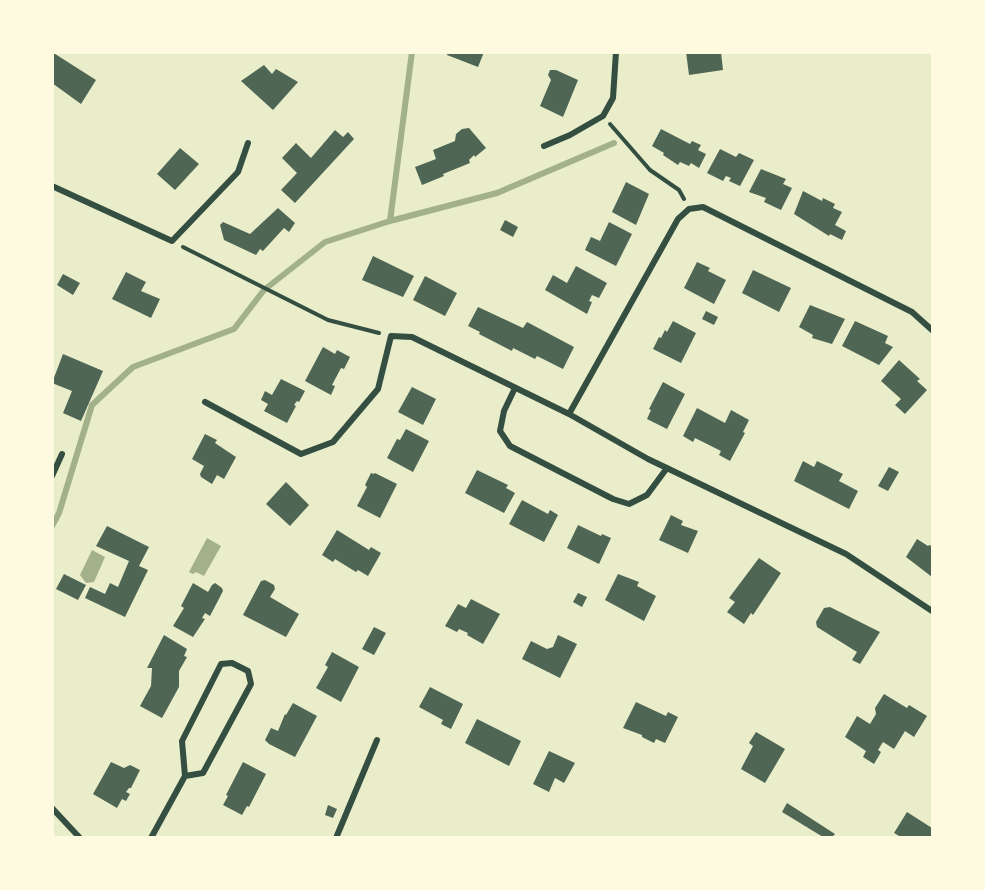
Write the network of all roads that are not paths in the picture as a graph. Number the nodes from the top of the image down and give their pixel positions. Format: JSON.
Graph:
{"nodes":[{"id":1,"x":616,"y":52,"type":"edge"},
{"id":2,"x":248,"y":142,"type":"dead end"},
{"id":3,"x":544,"y":146,"type":"dead end"},
{"id":4,"x":52,"y":186,"type":"edge"},
{"id":5,"x":933,"y":330,"type":"edge"},
{"id":6,"x":515,"y":388,"type":"junction"},
{"id":7,"x":205,"y":402,"type":"dead end"},
{"id":8,"x":569,"y":414,"type":"junction"},
{"id":9,"x":62,"y":454,"type":"dead end"},
{"id":10,"x":667,"y":468,"type":"junction"},
{"id":11,"x":52,"y":476,"type":"edge"},
{"id":12,"x":933,"y":611,"type":"edge"},
{"id":13,"x":377,"y":740,"type":"dead end"},
{"id":14,"x":185,"y":776,"type":"junction"},
{"id":15,"x":52,"y":808,"type":"edge"},
{"id":16,"x":80,"y":837,"type":"edge"},
{"id":17,"x":151,"y":837,"type":"edge"},
{"id":18,"x":336,"y":837,"type":"edge"}],
"edges":[{"from":1,"to":3,"type":"street"},
{"from":2,"to":4,"type":"street"},
{"from":5,"to":8,"type":"street"},
{"from":6,"to":7,"type":"street"},
{"from":6,"to":8,"type":"street"},
{"from":6,"to":10,"type":"street"},
{"from":8,"to":10,"type":"street"},
{"from":9,"to":11,"type":"street"},
{"from":10,"to":12,"type":"street"},
{"from":13,"to":18,"type":"street"},
{"from":14,"to":14,"type":"street"},
{"from":14,"to":17,"type":"street"},
{"from":15,"to":16,"type":"street"}]}
